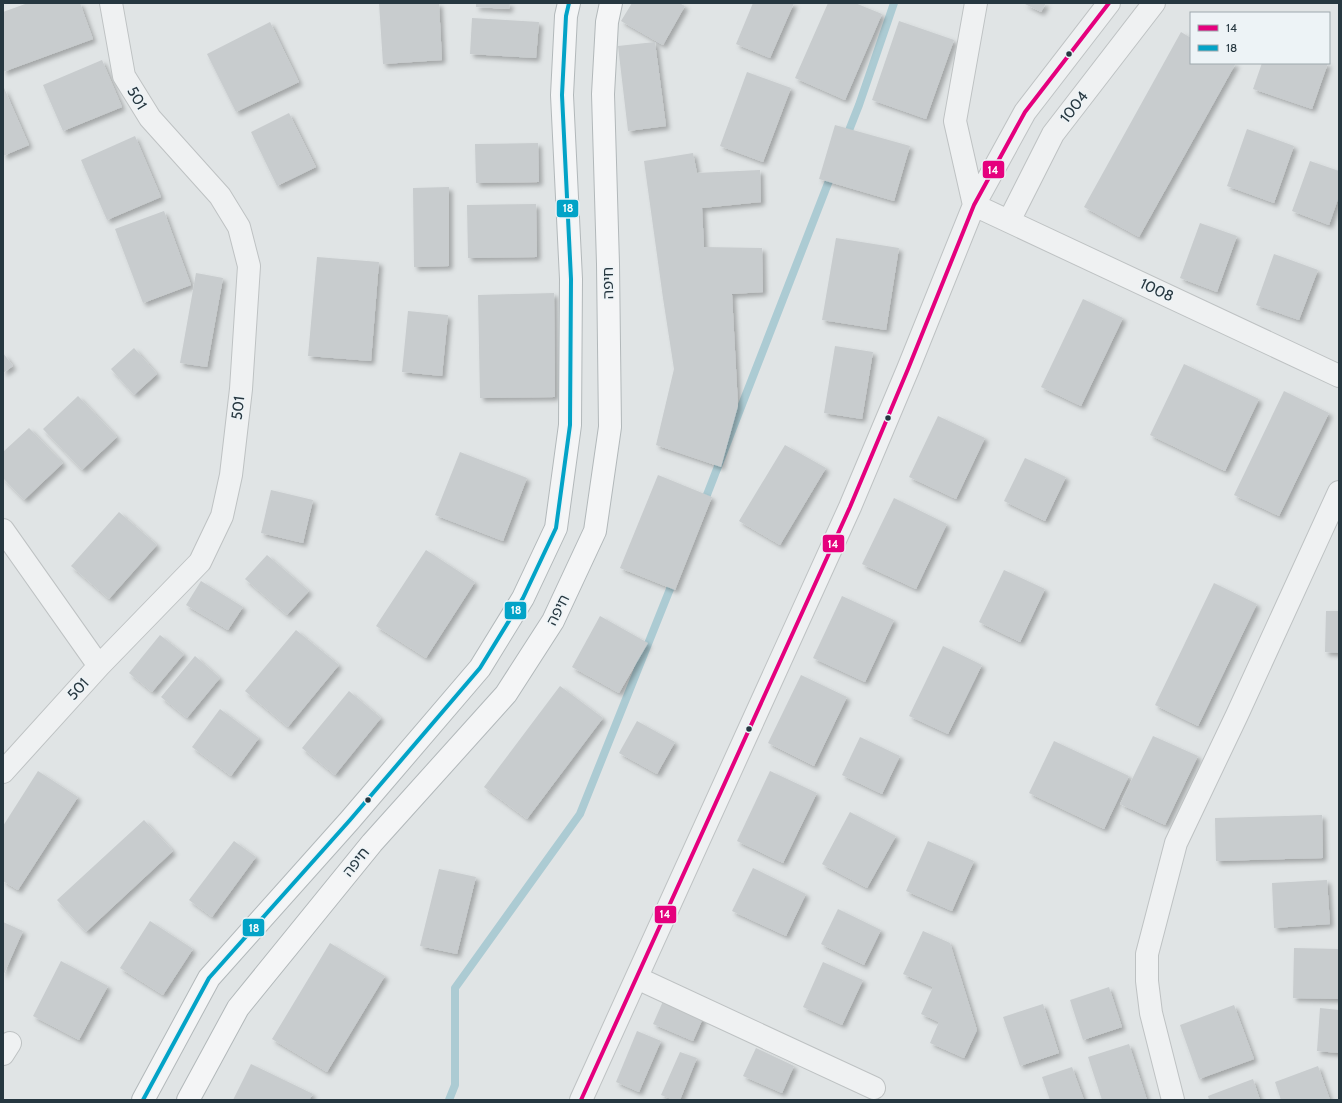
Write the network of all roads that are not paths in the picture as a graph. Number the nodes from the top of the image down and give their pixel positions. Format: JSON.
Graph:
{"nodes":[{"id":1,"x":111,"y":3,"type":"edge"},
{"id":2,"x":569,"y":3,"type":"edge"},
{"id":3,"x":612,"y":3,"type":"edge"},
{"id":4,"x":976,"y":3,"type":"edge"},
{"id":5,"x":1109,"y":3,"type":"edge"},
{"id":6,"x":1154,"y":3,"type":"edge"},
{"id":7,"x":974,"y":205,"type":"junction"},
{"id":8,"x":1009,"y":221,"type":"junction"},
{"id":9,"x":1339,"y":376,"type":"edge"},
{"id":10,"x":1339,"y":492,"type":"edge"},
{"id":11,"x":3,"y":530,"type":"edge"},
{"id":12,"x":99,"y":666,"type":"junction"},
{"id":13,"x":3,"y":772,"type":"edge"},
{"id":14,"x":637,"y":978,"type":"junction"},
{"id":15,"x":874,"y":1088,"type":"dead end"},
{"id":16,"x":143,"y":1100,"type":"edge"},
{"id":17,"x":188,"y":1100,"type":"edge"},
{"id":18,"x":581,"y":1100,"type":"edge"},
{"id":19,"x":1173,"y":1100,"type":"edge"}],
"edges":[{"from":1,"to":12,"type":"street","name":"501"},
{"from":2,"to":16,"type":"highway","name":"חיפה"},
{"from":3,"to":17,"type":"highway","name":"חיפה"},
{"from":4,"to":7,"type":"street"},
{"from":5,"to":7,"type":"street"},
{"from":6,"to":8,"type":"street","name":"1004"},
{"from":7,"to":8,"type":"street","name":"1008"},
{"from":7,"to":14,"type":"street"},
{"from":8,"to":9,"type":"street","name":"1008"},
{"from":10,"to":19,"type":"street"},
{"from":11,"to":12,"type":"street"},
{"from":12,"to":13,"type":"street","name":"501"},
{"from":14,"to":15,"type":"street"},
{"from":14,"to":18,"type":"street"}]}
